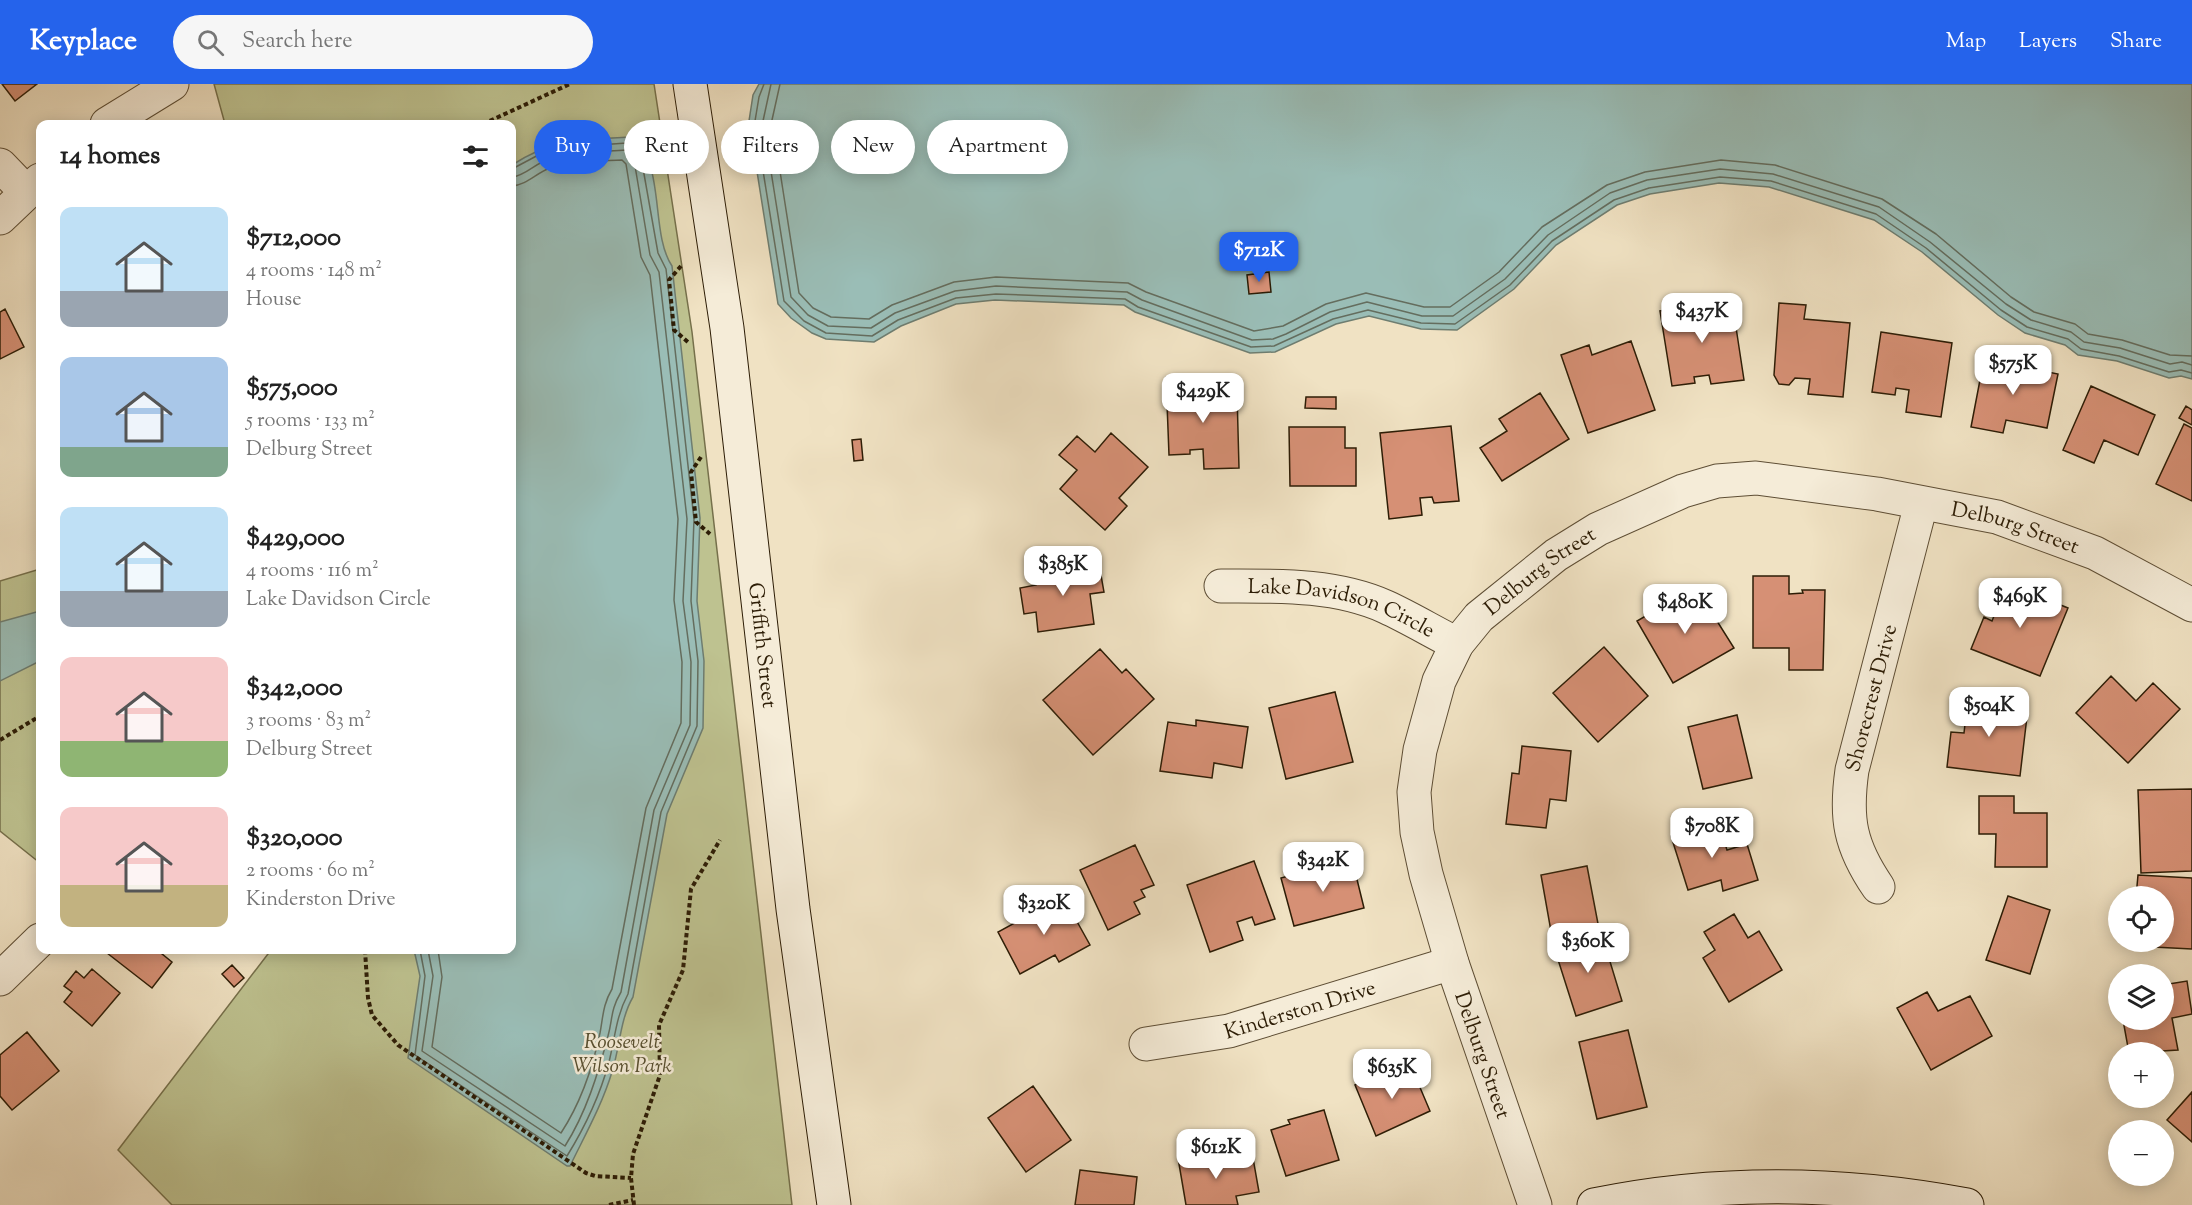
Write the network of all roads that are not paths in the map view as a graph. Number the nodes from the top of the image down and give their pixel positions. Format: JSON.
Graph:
{"nodes":[{"id":1,"x":172,"y":84,"type":"edge"},
{"id":2,"x":690,"y":84,"type":"edge"},
{"id":3,"x":114,"y":120,"type":"edge"},
{"id":4,"x":0,"y":165,"type":"edge"},
{"id":5,"x":33,"y":186,"type":"edge"},
{"id":6,"x":0,"y":218,"type":"edge"},
{"id":7,"x":1921,"y":504,"type":"junction"},
{"id":8,"x":1221,"y":586,"type":"dead end"},
{"id":9,"x":2192,"y":605,"type":"edge"},
{"id":10,"x":1457,"y":644,"type":"junction"},
{"id":11,"x":1878,"y":887,"type":"dead end"},
{"id":12,"x":36,"y":944,"type":"edge"},
{"id":13,"x":1452,"y":963,"type":"junction"},
{"id":14,"x":0,"y":979,"type":"edge"},
{"id":15,"x":1146,"y":1044,"type":"dead end"},
{"id":16,"x":834,"y":1205,"type":"edge"},
{"id":17,"x":1535,"y":1205,"type":"edge"},
{"id":18,"x":1594,"y":1205,"type":"edge"},
{"id":19,"x":1967,"y":1205,"type":"edge"}],
"edges":[{"from":1,"to":3,"type":"street"},
{"from":2,"to":16,"type":"street","name":"Griffith Street"},
{"from":4,"to":5,"type":"street"},
{"from":5,"to":6,"type":"street"},
{"from":7,"to":9,"type":"street","name":"Delburg Street"},
{"from":7,"to":10,"type":"street","name":"Delburg Street"},
{"from":7,"to":11,"type":"street","name":"Shorecrest Drive"},
{"from":8,"to":10,"type":"street","name":"Lake Davidson Circle"},
{"from":10,"to":13,"type":"street","name":"Delburg Street"},
{"from":12,"to":14,"type":"street"},
{"from":13,"to":15,"type":"street","name":"Kinderston Drive"},
{"from":13,"to":17,"type":"street","name":"Delburg Street"},
{"from":18,"to":19,"type":"street"}]}
